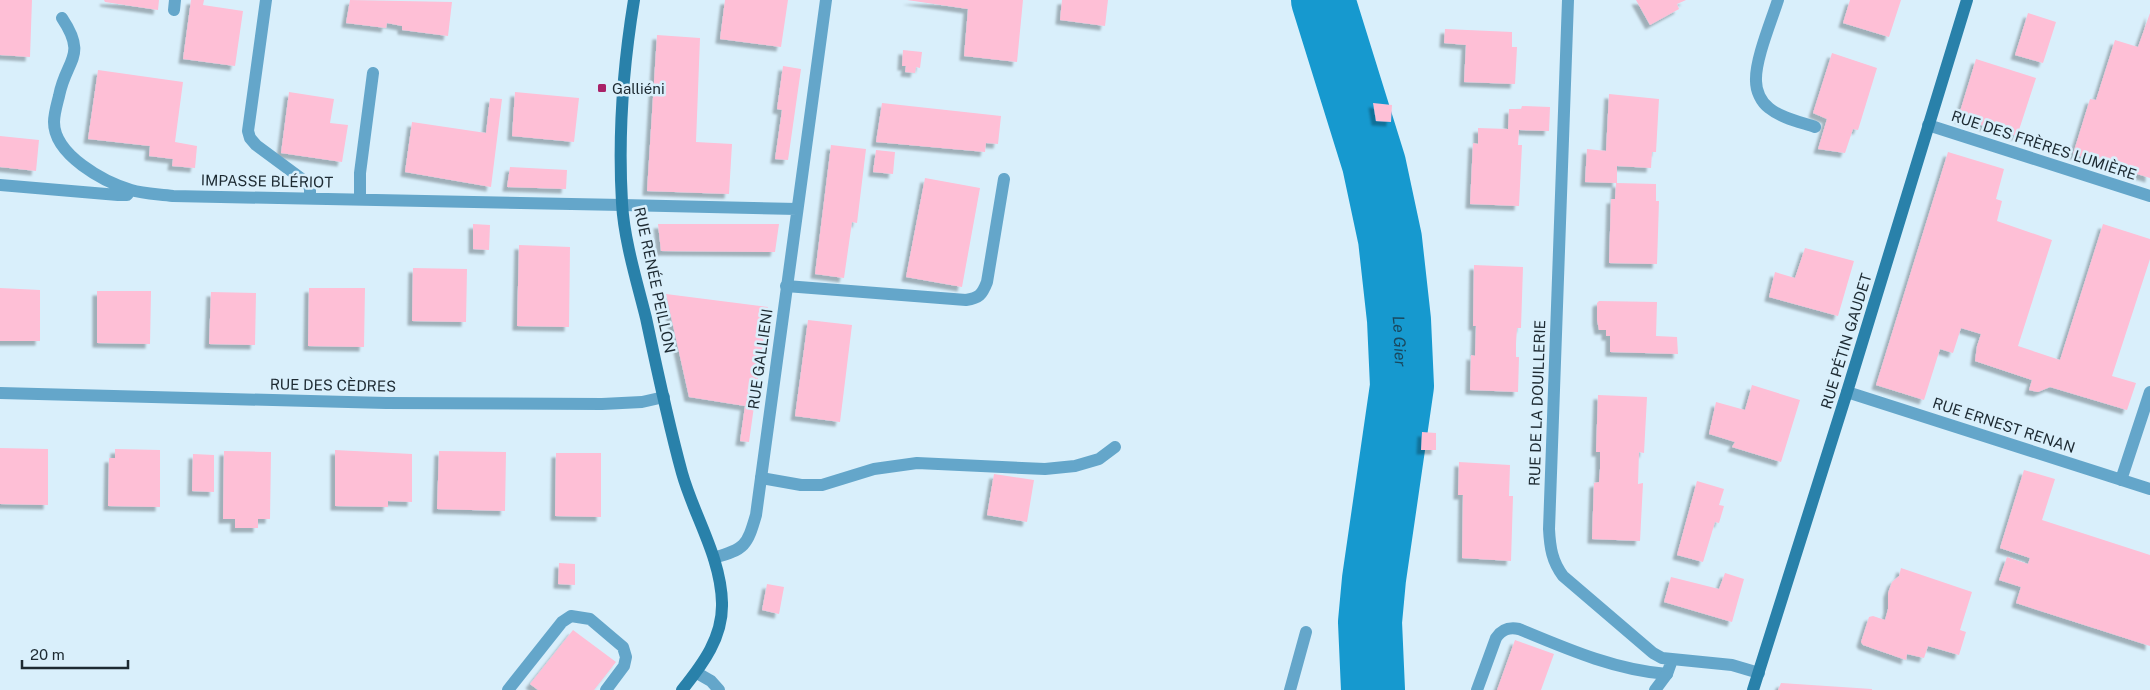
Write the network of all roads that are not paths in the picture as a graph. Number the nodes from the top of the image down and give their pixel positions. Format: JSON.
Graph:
{"nodes":[{"id":1,"x":266,"y":0,"type":"edge"},
{"id":2,"x":634,"y":0,"type":"edge"},
{"id":3,"x":826,"y":0,"type":"edge"},
{"id":4,"x":1568,"y":0,"type":"edge"},
{"id":5,"x":1778,"y":0,"type":"edge"},
{"id":6,"x":1967,"y":0,"type":"edge"},
{"id":7,"x":62,"y":18,"type":"dead end"},
{"id":8,"x":373,"y":73,"type":"dead end"},
{"id":9,"x":1928,"y":125,"type":"junction"},
{"id":10,"x":1815,"y":127,"type":"dead end"},
{"id":11,"x":1004,"y":179,"type":"dead end"},
{"id":12,"x":0,"y":185,"type":"edge"},
{"id":13,"x":132,"y":190,"type":"junction"},
{"id":14,"x":2150,"y":196,"type":"edge"},
{"id":15,"x":310,"y":198,"type":"junction"},
{"id":16,"x":360,"y":200,"type":"junction"},
{"id":17,"x":622,"y":205,"type":"junction"},
{"id":18,"x":797,"y":209,"type":"junction"},
{"id":19,"x":786,"y":286,"type":"junction"},
{"id":20,"x":1847,"y":392,"type":"junction"},
{"id":21,"x":2150,"y":392,"type":"edge"},
{"id":22,"x":0,"y":393,"type":"edge"},
{"id":23,"x":664,"y":397,"type":"junction"},
{"id":24,"x":1115,"y":448,"type":"dead end"},
{"id":25,"x":761,"y":478,"type":"junction"},
{"id":26,"x":2121,"y":480,"type":"junction"},
{"id":27,"x":2150,"y":489,"type":"edge"},
{"id":28,"x":714,"y":558,"type":"junction"},
{"id":29,"x":1306,"y":632,"type":"dead end"},
{"id":30,"x":1672,"y":660,"type":"junction"},
{"id":31,"x":696,"y":672,"type":"junction"},
{"id":32,"x":1759,"y":673,"type":"junction"},
{"id":33,"x":1667,"y":674,"type":"junction"},
{"id":34,"x":508,"y":690,"type":"edge"},
{"id":35,"x":606,"y":690,"type":"edge"},
{"id":36,"x":682,"y":690,"type":"edge"},
{"id":37,"x":719,"y":690,"type":"edge"},
{"id":38,"x":1290,"y":690,"type":"edge"},
{"id":39,"x":1476,"y":690,"type":"edge"},
{"id":40,"x":1655,"y":690,"type":"edge"},
{"id":41,"x":1754,"y":690,"type":"edge"}],
"edges":[{"from":1,"to":15,"type":"street"},
{"from":2,"to":17,"type":"main road","name":"RUE RENÉE PEILLON"},
{"from":3,"to":18,"type":"street","name":"RUE GALLIENI"},
{"from":4,"to":30,"type":"street","name":"RUE DE LA DOUILLERIE"},
{"from":5,"to":10,"type":"street"},
{"from":6,"to":9,"type":"main road","name":"RUE PÉTIN GAUDET"},
{"from":7,"to":13,"type":"street","name":"IMPASSE BLÉRIOT"},
{"from":8,"to":16,"type":"street"},
{"from":9,"to":14,"type":"street","name":"RUE DES FRÈRES LUMIÈRE"},
{"from":9,"to":20,"type":"main road","name":"RUE PÉTIN GAUDET"},
{"from":11,"to":19,"type":"street"},
{"from":12,"to":13,"type":"street"},
{"from":13,"to":15,"type":"street","name":"IMPASSE BLÉRIOT"},
{"from":15,"to":16,"type":"street","name":"IMPASSE BLÉRIOT"},
{"from":16,"to":17,"type":"street","name":"IMPASSE BLÉRIOT"},
{"from":17,"to":18,"type":"street","name":"IMPASSE BLÉRIOT"},
{"from":17,"to":23,"type":"main road","name":"RUE RENÉE PEILLON"},
{"from":18,"to":19,"type":"street","name":"RUE GALLIENI"},
{"from":19,"to":25,"type":"street","name":"RUE GALLIENI"},
{"from":20,"to":26,"type":"street","name":"RUE ERNEST RENAN"},
{"from":20,"to":32,"type":"main road","name":"RUE PÉTIN GAUDET"},
{"from":21,"to":26,"type":"street"},
{"from":22,"to":23,"type":"street","name":"RUE DES CÈDRES"},
{"from":23,"to":28,"type":"main road","name":"RUE RENÉE PEILLON"},
{"from":24,"to":25,"type":"street"},
{"from":25,"to":28,"type":"street","name":"RUE GALLIENI"},
{"from":26,"to":27,"type":"street","name":"RUE ERNEST RENAN"},
{"from":28,"to":31,"type":"main road"},
{"from":29,"to":38,"type":"street"},
{"from":30,"to":32,"type":"street","name":"RUE DE LA DOUILLERIE"},
{"from":30,"to":33,"type":"street"},
{"from":31,"to":36,"type":"main road"},
{"from":31,"to":37,"type":"street"},
{"from":32,"to":41,"type":"main road","name":"RUE PÉTIN GAUDET"},
{"from":33,"to":39,"type":"street"},
{"from":33,"to":40,"type":"street"},
{"from":34,"to":35,"type":"street"}]}
